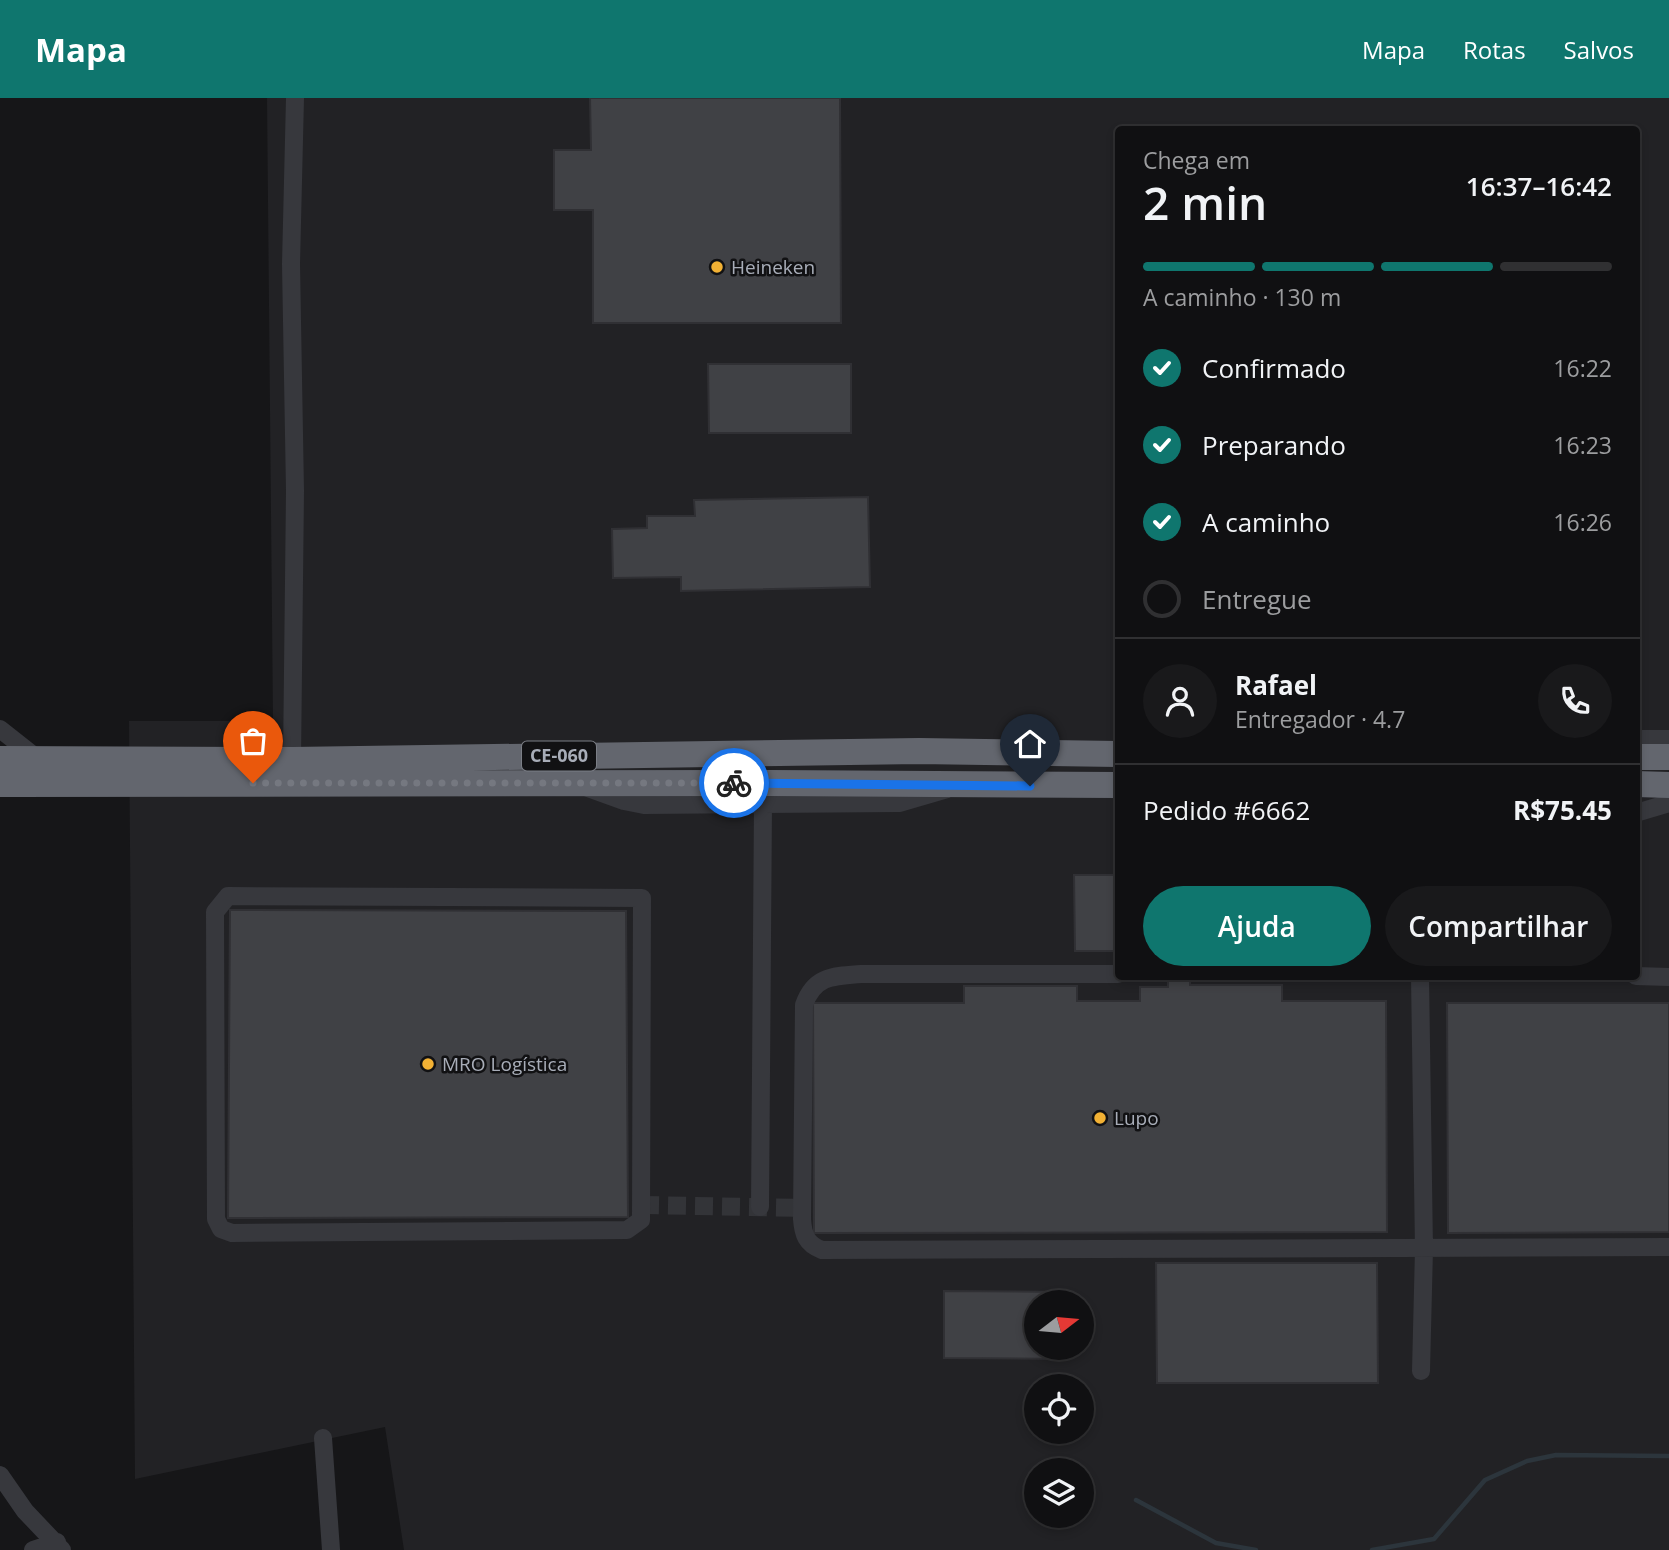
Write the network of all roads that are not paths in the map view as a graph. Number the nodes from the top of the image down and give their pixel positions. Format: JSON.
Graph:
{"nodes":[{"id":1,"x":295,"y":98,"type":"edge"},
{"id":2,"x":0,"y":729,"type":"edge"},
{"id":3,"x":1640,"y":739,"type":"edge"},
{"id":4,"x":1669,"y":739,"type":"edge"},
{"id":5,"x":1115,"y":754,"type":"edge"},
{"id":6,"x":1640,"y":757,"type":"edge"},
{"id":7,"x":1669,"y":757,"type":"edge"},
{"id":8,"x":0,"y":759,"type":"edge"},
{"id":9,"x":38,"y":760,"type":"junction"},
{"id":10,"x":292,"y":760,"type":"junction"},
{"id":11,"x":575,"y":783,"type":"junction"},
{"id":12,"x":0,"y":784,"type":"edge"},
{"id":13,"x":1640,"y":784,"type":"edge"},
{"id":14,"x":1115,"y":785,"type":"edge"},
{"id":15,"x":1669,"y":785,"type":"edge"},
{"id":16,"x":956,"y":786,"type":"junction"},
{"id":17,"x":1669,"y":803,"type":"edge"},
{"id":18,"x":763,"y":804,"type":"junction"},
{"id":19,"x":1640,"y":812,"type":"edge"},
{"id":20,"x":642,"y":898,"type":"joint"},
{"id":21,"x":1115,"y":974,"type":"edge"},
{"id":22,"x":1640,"y":976,"type":"edge"},
{"id":23,"x":1669,"y":977,"type":"edge"},
{"id":24,"x":1420,"y":980,"type":"edge"},
{"id":25,"x":761,"y":1207,"type":"dead end"},
{"id":26,"x":1669,"y":1247,"type":"edge"},
{"id":27,"x":1424,"y":1249,"type":"junction"},
{"id":28,"x":1421,"y":1371,"type":"dead end"},
{"id":29,"x":323,"y":1438,"type":"dead end"},
{"id":30,"x":0,"y":1475,"type":"edge"},
{"id":31,"x":60,"y":1546,"type":"edge"},
{"id":32,"x":33,"y":1550,"type":"edge"},
{"id":33,"x":331,"y":1550,"type":"edge"}],
"edges":[{"from":1,"to":10,"type":"street"},
{"from":2,"to":9,"type":"street"},
{"from":3,"to":4,"type":"street"},
{"from":5,"to":10,"type":"highway","number":"CE-060"},
{"from":6,"to":7,"type":"highway"},
{"from":8,"to":9,"type":"highway","number":"CE-060"},
{"from":9,"to":10,"type":"highway","number":"CE-060"},
{"from":11,"to":12,"type":"highway","number":"CE-060"},
{"from":11,"to":16,"type":"highway","number":"CE-060"},
{"from":11,"to":18,"type":"street"},
{"from":13,"to":15,"type":"highway"},
{"from":14,"to":16,"type":"highway","number":"CE-060"},
{"from":16,"to":18,"type":"street"},
{"from":17,"to":19,"type":"street"},
{"from":18,"to":25,"type":"street"},
{"from":20,"to":20,"type":"street"},
{"from":21,"to":27,"type":"street"},
{"from":22,"to":23,"type":"street"},
{"from":24,"to":27,"type":"street"},
{"from":26,"to":27,"type":"street"},
{"from":27,"to":28,"type":"street"},
{"from":29,"to":33,"type":"street"},
{"from":30,"to":31,"type":"street"},
{"from":31,"to":32,"type":"street"}]}
